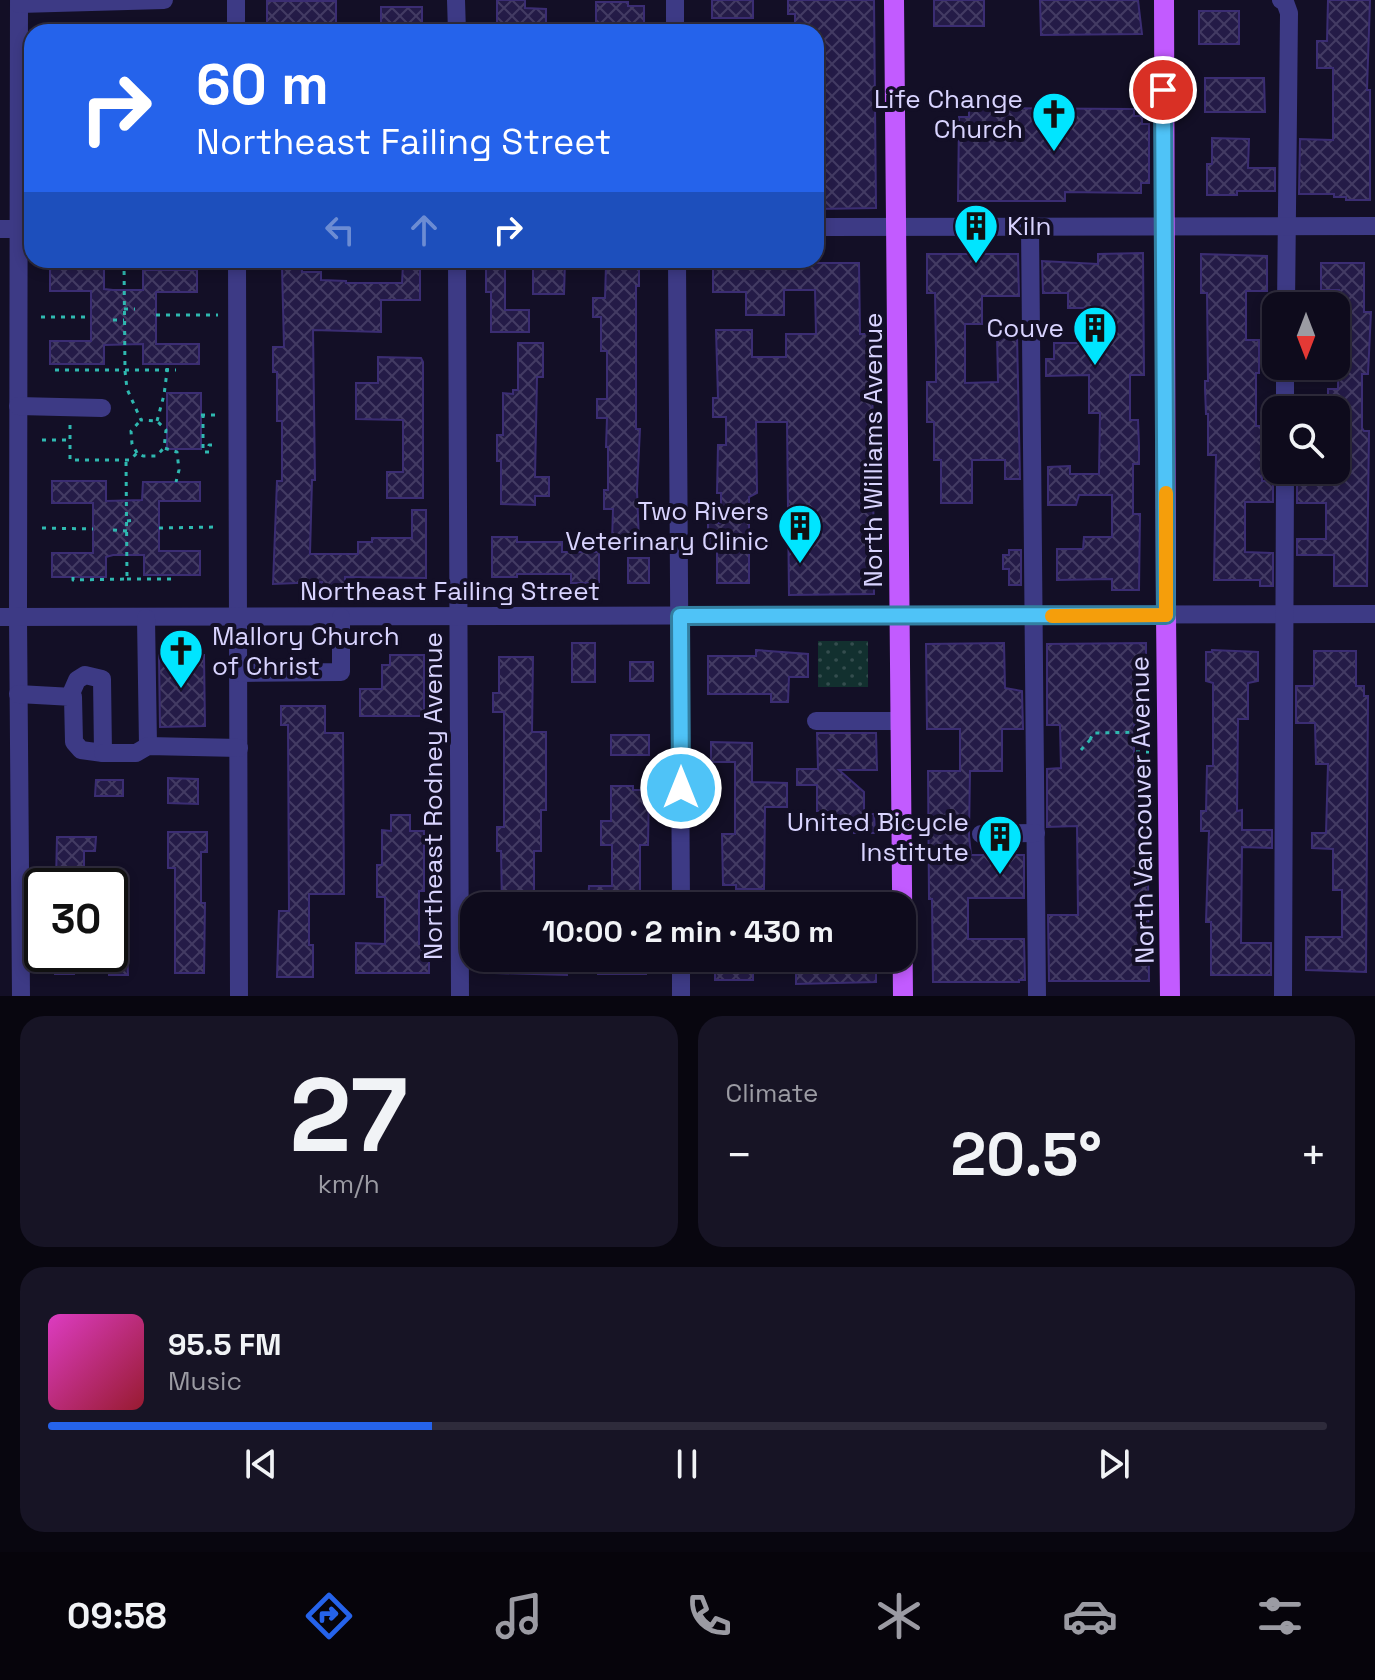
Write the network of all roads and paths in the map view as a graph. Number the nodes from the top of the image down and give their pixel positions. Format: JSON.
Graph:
{"nodes":[{"id":1,"x":164,"y":0,"type":"edge"},
{"id":2,"x":236,"y":0,"type":"edge"},
{"id":3,"x":456,"y":0,"type":"edge"},
{"id":4,"x":675,"y":0,"type":"edge"},
{"id":5,"x":894,"y":0,"type":"edge"},
{"id":6,"x":1164,"y":0,"type":"edge"},
{"id":7,"x":1281,"y":0,"type":"edge"},
{"id":8,"x":19,"y":2,"type":"edge"},
{"id":9,"x":236,"y":24,"type":"edge"},
{"id":10,"x":457,"y":24,"type":"edge"},
{"id":11,"x":675,"y":24,"type":"edge"},
{"id":12,"x":1165,"y":225,"type":"junction"},
{"id":13,"x":1286,"y":225,"type":"junction"},
{"id":14,"x":1030,"y":226,"type":"junction"},
{"id":15,"x":1375,"y":226,"type":"edge"},
{"id":16,"x":824,"y":227,"type":"edge"},
{"id":17,"x":898,"y":227,"type":"junction"},
{"id":18,"x":16,"y":229,"type":"edge"},
{"id":19,"x":124,"y":268,"type":"edge"},
{"id":20,"x":237,"y":268,"type":"edge"},
{"id":21,"x":457,"y":268,"type":"edge"},
{"id":22,"x":677,"y":268,"type":"edge"},
{"id":23,"x":1286,"y":292,"type":"edge"},
{"id":24,"x":124,"y":309,"type":"junction"},
{"id":25,"x":135,"y":309,"type":"dead end"},
{"id":26,"x":156,"y":315,"type":"dead end"},
{"id":27,"x":218,"y":315,"type":"dead end"},
{"id":28,"x":41,"y":317,"type":"dead end"},
{"id":29,"x":91,"y":317,"type":"dead end"},
{"id":30,"x":113,"y":320,"type":"dead end"},
{"id":31,"x":124,"y":320,"type":"junction"},
{"id":32,"x":9,"y":327,"type":"edge"},
{"id":33,"x":168,"y":364,"type":"dead end"},
{"id":34,"x":55,"y":370,"type":"dead end"},
{"id":35,"x":176,"y":370,"type":"dead end"},
{"id":36,"x":125,"y":371,"type":"junction"},
{"id":37,"x":168,"y":371,"type":"junction"},
{"id":38,"x":12,"y":399,"type":"edge"},
{"id":39,"x":69,"y":407,"type":"junction"},
{"id":40,"x":102,"y":408,"type":"dead end"},
{"id":41,"x":217,"y":415,"type":"dead end"},
{"id":42,"x":141,"y":420,"type":"junction"},
{"id":43,"x":157,"y":421,"type":"junction"},
{"id":44,"x":42,"y":440,"type":"dead end"},
{"id":45,"x":70,"y":440,"type":"junction"},
{"id":46,"x":217,"y":445,"type":"dead end"},
{"id":47,"x":9,"y":446,"type":"edge"},
{"id":48,"x":164,"y":448,"type":"junction"},
{"id":49,"x":137,"y":453,"type":"junction"},
{"id":50,"x":126,"y":460,"type":"junction"},
{"id":51,"x":176,"y":482,"type":"dead end"},
{"id":52,"x":1285,"y":484,"type":"edge"},
{"id":53,"x":9,"y":517,"type":"edge"},
{"id":54,"x":137,"y":520,"type":"dead end"},
{"id":55,"x":127,"y":521,"type":"junction"},
{"id":56,"x":217,"y":527,"type":"dead end"},
{"id":57,"x":42,"y":528,"type":"dead end"},
{"id":58,"x":159,"y":528,"type":"dead end"},
{"id":59,"x":93,"y":529,"type":"dead end"},
{"id":60,"x":113,"y":530,"type":"dead end"},
{"id":61,"x":127,"y":531,"type":"junction"},
{"id":62,"x":171,"y":575,"type":"dead end"},
{"id":63,"x":73,"y":577,"type":"dead end"},
{"id":64,"x":127,"y":579,"type":"junction"},
{"id":65,"x":1284,"y":614,"type":"junction"},
{"id":66,"x":1375,"y":614,"type":"edge"},
{"id":67,"x":900,"y":615,"type":"junction"},
{"id":68,"x":1166,"y":615,"type":"junction"},
{"id":69,"x":680,"y":616,"type":"junction"},
{"id":70,"x":1034,"y":616,"type":"junction"},
{"id":71,"x":9,"y":617,"type":"edge"},
{"id":72,"x":341,"y":617,"type":"junction"},
{"id":73,"x":457,"y":617,"type":"junction"},
{"id":74,"x":146,"y":618,"type":"junction"},
{"id":75,"x":239,"y":618,"type":"junction"},
{"id":76,"x":239,"y":673,"type":"junction"},
{"id":77,"x":18,"y":694,"type":"junction"},
{"id":78,"x":70,"y":696,"type":"junction"},
{"id":79,"x":816,"y":721,"type":"dead end"},
{"id":80,"x":901,"y":721,"type":"junction"},
{"id":81,"x":1136,"y":732,"type":"junction"},
{"id":82,"x":1168,"y":742,"type":"junction"},
{"id":83,"x":148,"y":746,"type":"junction"},
{"id":84,"x":239,"y":748,"type":"junction"},
{"id":85,"x":1081,"y":750,"type":"dead end"},
{"id":86,"x":103,"y":753,"type":"junction"},
{"id":87,"x":1036,"y":833,"type":"junction"},
{"id":88,"x":981,"y":834,"type":"dead end"},
{"id":89,"x":681,"y":892,"type":"edge"},
{"id":90,"x":681,"y":972,"type":"edge"},
{"id":91,"x":21,"y":996,"type":"edge"},
{"id":92,"x":239,"y":996,"type":"edge"},
{"id":93,"x":460,"y":996,"type":"edge"},
{"id":94,"x":681,"y":996,"type":"edge"},
{"id":95,"x":903,"y":996,"type":"edge"},
{"id":96,"x":1037,"y":996,"type":"edge"},
{"id":97,"x":1170,"y":996,"type":"edge"},
{"id":98,"x":1283,"y":996,"type":"edge"}],
"edges":[{"from":1,"to":8,"type":"street"},
{"from":2,"to":9,"type":"street"},
{"from":3,"to":10,"type":"street"},
{"from":4,"to":11,"type":"street"},
{"from":5,"to":17,"type":"main road","name":"North Williams Avenue"},
{"from":6,"to":12,"type":"main road","name":"North Vancouver Avenue"},
{"from":7,"to":13,"type":"street"},
{"from":8,"to":18,"type":"street"},
{"from":12,"to":13,"type":"street"},
{"from":12,"to":14,"type":"street"},
{"from":12,"to":68,"type":"main road","name":"North Vancouver Avenue"},
{"from":13,"to":15,"type":"street"},
{"from":13,"to":23,"type":"street"},
{"from":14,"to":17,"type":"street"},
{"from":14,"to":70,"type":"street"},
{"from":16,"to":17,"type":"street"},
{"from":17,"to":67,"type":"main road","name":"North Williams Avenue"},
{"from":18,"to":32,"type":"street"},
{"from":19,"to":24,"type":"path"},
{"from":20,"to":75,"type":"street"},
{"from":21,"to":73,"type":"street","name":"Northeast Rodney Avenue"},
{"from":22,"to":69,"type":"street"},
{"from":24,"to":25,"type":"path"},
{"from":24,"to":31,"type":"path"},
{"from":26,"to":27,"type":"path"},
{"from":28,"to":29,"type":"path"},
{"from":30,"to":31,"type":"path"},
{"from":31,"to":36,"type":"path"},
{"from":32,"to":38,"type":"street"},
{"from":33,"to":37,"type":"path"},
{"from":34,"to":36,"type":"path"},
{"from":35,"to":37,"type":"path"},
{"from":36,"to":37,"type":"path"},
{"from":36,"to":42,"type":"path"},
{"from":37,"to":43,"type":"path"},
{"from":38,"to":39,"type":"street"},
{"from":38,"to":47,"type":"street"},
{"from":39,"to":40,"type":"street"},
{"from":39,"to":45,"type":"path"},
{"from":41,"to":46,"type":"path"},
{"from":42,"to":43,"type":"path"},
{"from":42,"to":49,"type":"path"},
{"from":43,"to":48,"type":"path"},
{"from":44,"to":45,"type":"path"},
{"from":45,"to":50,"type":"path"},
{"from":47,"to":53,"type":"street"},
{"from":48,"to":49,"type":"path"},
{"from":48,"to":51,"type":"path"},
{"from":49,"to":50,"type":"path"},
{"from":50,"to":55,"type":"path"},
{"from":52,"to":65,"type":"street"},
{"from":53,"to":71,"type":"street"},
{"from":54,"to":55,"type":"path"},
{"from":55,"to":61,"type":"path"},
{"from":56,"to":58,"type":"path"},
{"from":57,"to":59,"type":"path"},
{"from":60,"to":61,"type":"path"},
{"from":61,"to":64,"type":"path"},
{"from":62,"to":64,"type":"path"},
{"from":63,"to":64,"type":"path"},
{"from":65,"to":66,"type":"street","name":"Northeast Failing Street"},
{"from":65,"to":68,"type":"street","name":"Northeast Failing Street"},
{"from":65,"to":98,"type":"street"},
{"from":67,"to":69,"type":"street","name":"Northeast Failing Street"},
{"from":67,"to":70,"type":"street","name":"Northeast Failing Street"},
{"from":67,"to":80,"type":"main road","name":"North Williams Avenue"},
{"from":68,"to":70,"type":"street","name":"Northeast Failing Street"},
{"from":68,"to":82,"type":"main road","name":"North Vancouver Avenue"},
{"from":69,"to":73,"type":"street","name":"Northeast Failing Street"},
{"from":69,"to":89,"type":"street"},
{"from":70,"to":87,"type":"street"},
{"from":71,"to":74,"type":"street","name":"Northeast Failing Street"},
{"from":71,"to":77,"type":"street"},
{"from":72,"to":73,"type":"street","name":"Northeast Failing Street"},
{"from":72,"to":75,"type":"street","name":"Northeast Failing Street"},
{"from":72,"to":76,"type":"street"},
{"from":73,"to":93,"type":"street","name":"Northeast Rodney Avenue"},
{"from":74,"to":75,"type":"street","name":"Northeast Failing Street"},
{"from":74,"to":83,"type":"street"},
{"from":75,"to":76,"type":"street"},
{"from":76,"to":84,"type":"street"},
{"from":77,"to":78,"type":"street"},
{"from":77,"to":91,"type":"street"},
{"from":78,"to":86,"type":"street"},
{"from":78,"to":86,"type":"street"},
{"from":79,"to":80,"type":"street"},
{"from":80,"to":95,"type":"main road","name":"North Williams Avenue"},
{"from":81,"to":82,"type":"path"},
{"from":81,"to":82,"type":"path"},
{"from":81,"to":85,"type":"path"},
{"from":82,"to":97,"type":"main road","name":"North Vancouver Avenue"},
{"from":83,"to":84,"type":"street"},
{"from":83,"to":86,"type":"street"},
{"from":84,"to":92,"type":"street"},
{"from":87,"to":88,"type":"street"},
{"from":87,"to":96,"type":"street"},
{"from":90,"to":94,"type":"street"}]}
